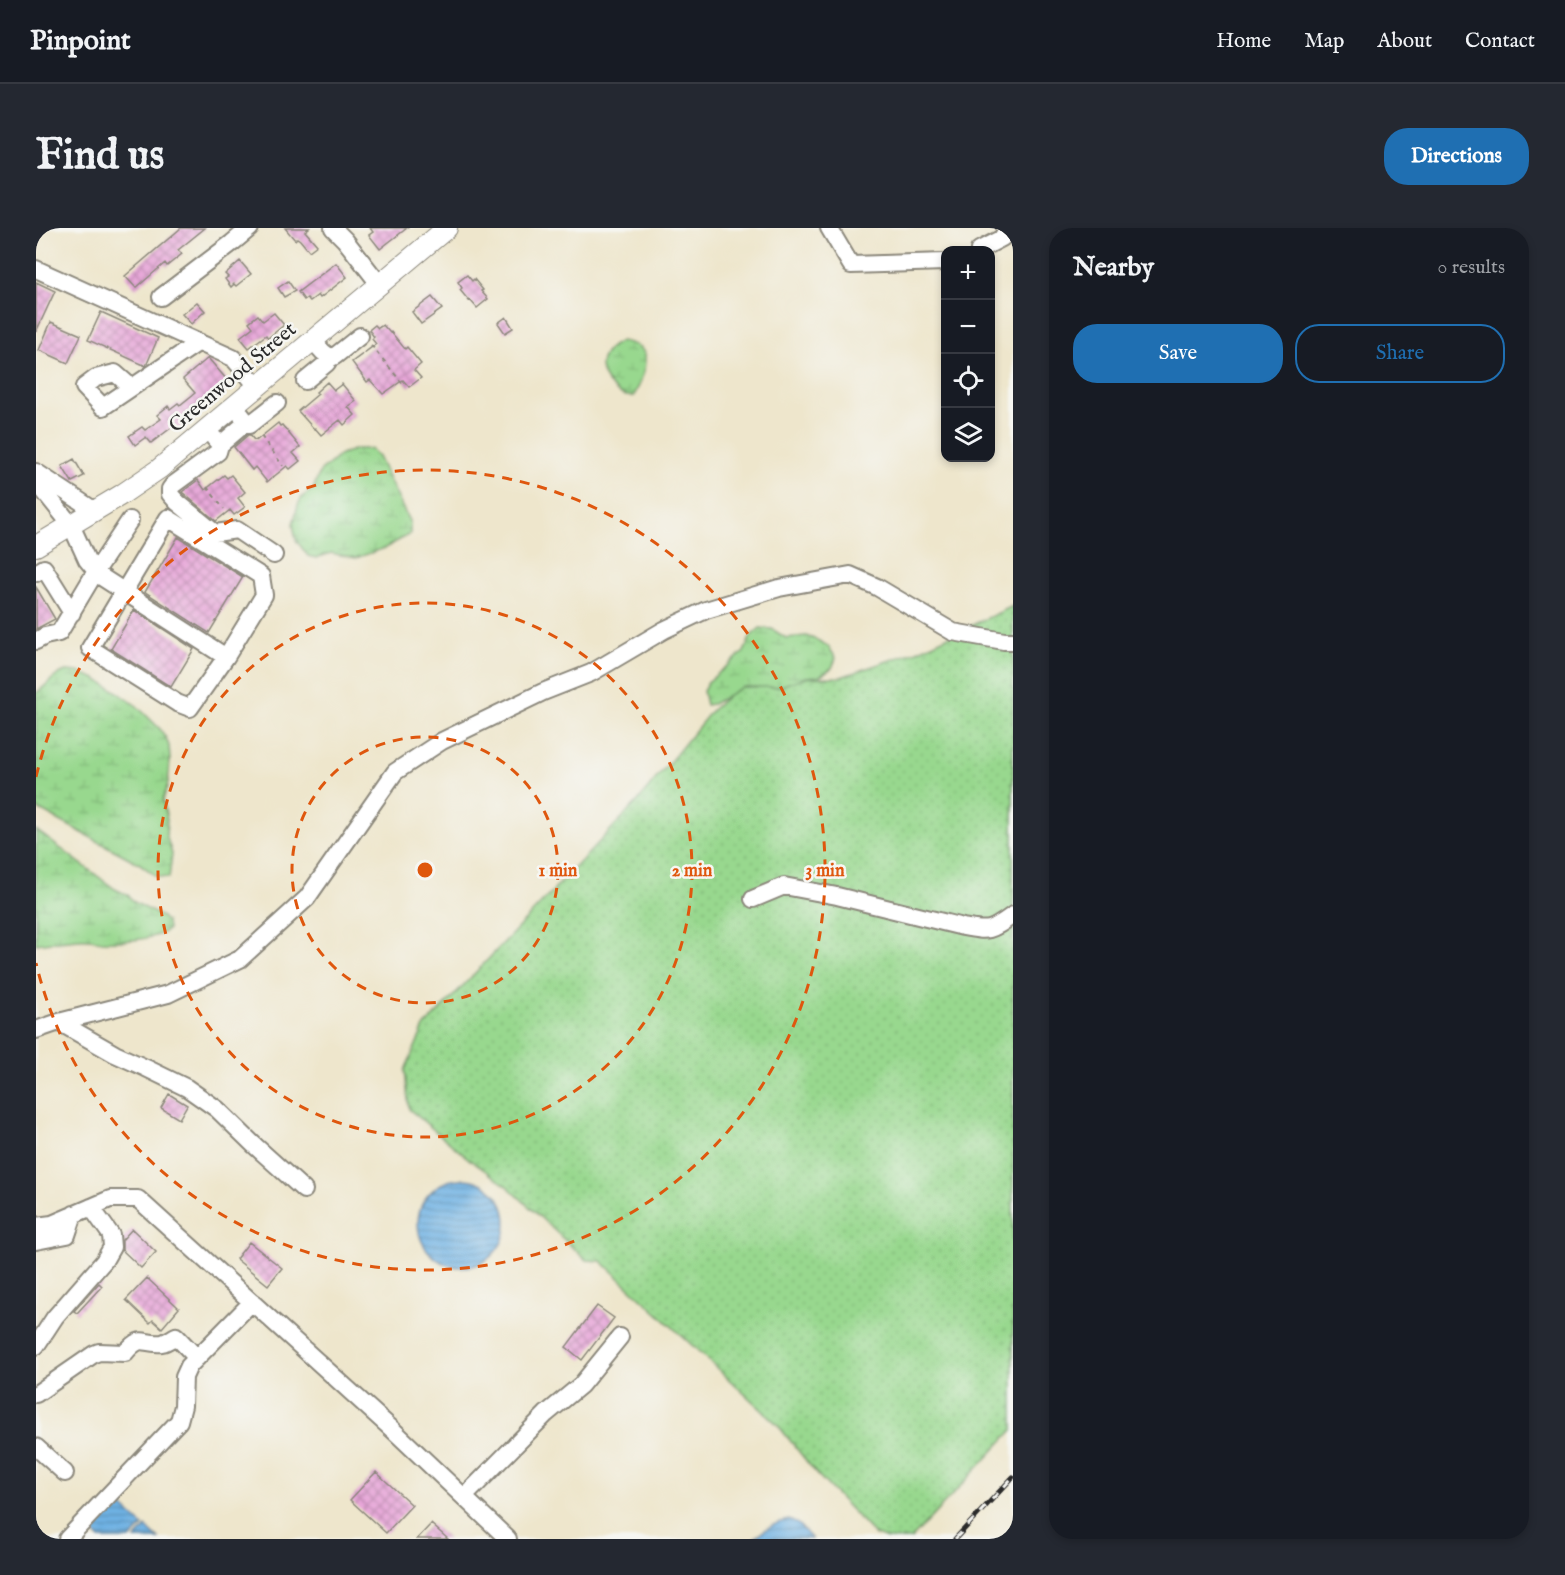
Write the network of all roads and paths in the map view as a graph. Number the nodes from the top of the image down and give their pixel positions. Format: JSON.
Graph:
{"nodes":[{"id":1,"x":250,"y":228,"type":"edge"},
{"id":2,"x":333,"y":228,"type":"edge"},
{"id":3,"x":447,"y":228,"type":"edge"},
{"id":4,"x":831,"y":228,"type":"edge"},
{"id":5,"x":1005,"y":228,"type":"edge"},
{"id":6,"x":987,"y":246,"type":"edge"},
{"id":7,"x":941,"y":262,"type":"edge"},
{"id":8,"x":36,"y":269,"type":"edge"},
{"id":9,"x":380,"y":285,"type":"junction"},
{"id":10,"x":161,"y":297,"type":"dead end"},
{"id":11,"x":365,"y":340,"type":"joint"},
{"id":12,"x":314,"y":341,"type":"junction"},
{"id":13,"x":199,"y":342,"type":"junction"},
{"id":14,"x":328,"y":357,"type":"junction"},
{"id":15,"x":305,"y":381,"type":"dead end"},
{"id":16,"x":404,"y":384,"type":"dead end"},
{"id":17,"x":131,"y":387,"type":"dead end"},
{"id":18,"x":258,"y":387,"type":"junction"},
{"id":19,"x":277,"y":403,"type":"dead end"},
{"id":20,"x":241,"y":415,"type":"junction"},
{"id":21,"x":261,"y":436,"type":"dead end"},
{"id":22,"x":214,"y":437,"type":"junction"},
{"id":23,"x":283,"y":466,"type":"dead end"},
{"id":24,"x":37,"y":482,"type":"edge"},
{"id":25,"x":207,"y":487,"type":"dead end"},
{"id":26,"x":224,"y":509,"type":"dead end"},
{"id":27,"x":95,"y":511,"type":"junction"},
{"id":28,"x":130,"y":520,"type":"dead end"},
{"id":29,"x":70,"y":525,"type":"junction"},
{"id":30,"x":36,"y":546,"type":"edge"},
{"id":31,"x":274,"y":555,"type":"dead end"},
{"id":32,"x":96,"y":572,"type":"junction"},
{"id":33,"x":36,"y":573,"type":"edge"},
{"id":34,"x":124,"y":592,"type":"junction"},
{"id":35,"x":72,"y":613,"type":"junction"},
{"id":36,"x":36,"y":641,"type":"edge"},
{"id":37,"x":1013,"y":641,"type":"edge"},
{"id":38,"x":226,"y":657,"type":"junction"},
{"id":39,"x":753,"y":899,"type":"dead end"},
{"id":40,"x":1013,"y":915,"type":"edge"},
{"id":41,"x":59,"y":1022,"type":"junction"},
{"id":42,"x":36,"y":1030,"type":"edge"},
{"id":43,"x":304,"y":1190,"type":"dead end"},
{"id":44,"x":91,"y":1207,"type":"junction"},
{"id":45,"x":74,"y":1214,"type":"junction"},
{"id":46,"x":36,"y":1226,"type":"edge"},
{"id":47,"x":36,"y":1241,"type":"edge"},
{"id":48,"x":252,"y":1302,"type":"junction"},
{"id":49,"x":620,"y":1337,"type":"dead end"},
{"id":50,"x":36,"y":1346,"type":"edge"},
{"id":51,"x":197,"y":1358,"type":"junction"},
{"id":52,"x":36,"y":1394,"type":"edge"},
{"id":53,"x":36,"y":1447,"type":"edge"},
{"id":54,"x":66,"y":1473,"type":"dead end"},
{"id":55,"x":464,"y":1497,"type":"junction"},
{"id":56,"x":67,"y":1539,"type":"edge"},
{"id":57,"x":508,"y":1539,"type":"edge"}],
"edges":[{"from":1,"to":10,"type":"street"},
{"from":2,"to":9,"type":"street"},
{"from":3,"to":9,"type":"main road","name":"Greenwood Street"},
{"from":4,"to":7,"type":"street"},
{"from":5,"to":6,"type":"street"},
{"from":8,"to":13,"type":"street"},
{"from":9,"to":12,"type":"main road","name":"Greenwood Street"},
{"from":11,"to":14,"type":"street"},
{"from":11,"to":16,"type":"path"},
{"from":12,"to":14,"type":"street"},
{"from":12,"to":18,"type":"main road","name":"Greenwood Street"},
{"from":13,"to":17,"type":"street"},
{"from":13,"to":18,"type":"street"},
{"from":14,"to":15,"type":"street"},
{"from":18,"to":20,"type":"main road","name":"Greenwood Street"},
{"from":19,"to":20,"type":"street"},
{"from":20,"to":22,"type":"main road","name":"Greenwood Street"},
{"from":21,"to":23,"type":"path"},
{"from":22,"to":27,"type":"main road","name":"Greenwood Street"},
{"from":22,"to":31,"type":"street"},
{"from":24,"to":27,"type":"street"},
{"from":24,"to":29,"type":"street"},
{"from":25,"to":26,"type":"path"},
{"from":27,"to":29,"type":"main road","name":"Greenwood Street"},
{"from":28,"to":32,"type":"street"},
{"from":29,"to":30,"type":"main road","name":"Greenwood Street"},
{"from":29,"to":32,"type":"street"},
{"from":32,"to":34,"type":"street"},
{"from":32,"to":35,"type":"street"},
{"from":33,"to":35,"type":"street"},
{"from":34,"to":38,"type":"street"},
{"from":34,"to":38,"type":"street"},
{"from":34,"to":38,"type":"street"},
{"from":35,"to":36,"type":"street"},
{"from":37,"to":41,"type":"street"},
{"from":39,"to":40,"type":"street"},
{"from":41,"to":42,"type":"street"},
{"from":41,"to":43,"type":"street"},
{"from":44,"to":45,"type":"street"},
{"from":44,"to":48,"type":"street"},
{"from":44,"to":50,"type":"street"},
{"from":45,"to":46,"type":"street"},
{"from":45,"to":47,"type":"street"},
{"from":48,"to":51,"type":"street"},
{"from":48,"to":55,"type":"street"},
{"from":49,"to":55,"type":"street"},
{"from":51,"to":52,"type":"street"},
{"from":51,"to":56,"type":"street"},
{"from":53,"to":54,"type":"street"},
{"from":55,"to":57,"type":"street"}]}
